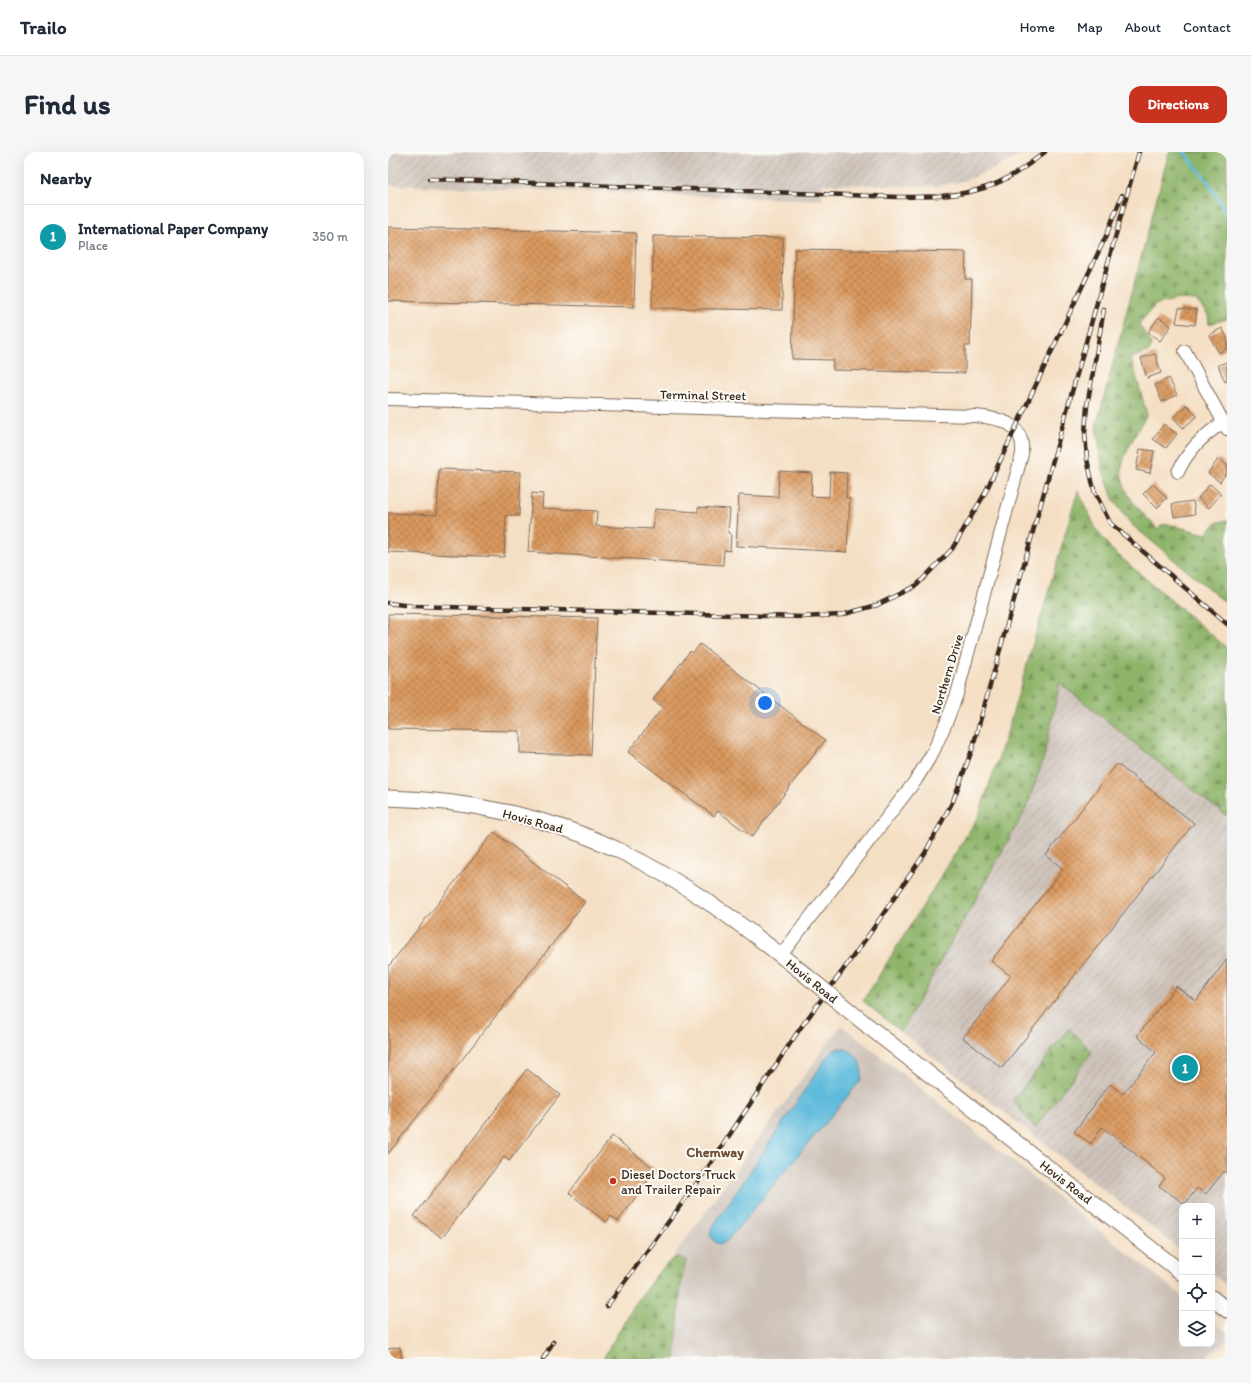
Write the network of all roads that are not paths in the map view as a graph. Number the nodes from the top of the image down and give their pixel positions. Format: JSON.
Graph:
{"nodes":[{"id":1,"x":1185,"y":351,"type":"dead end"},
{"id":2,"x":388,"y":399,"type":"edge"},
{"id":3,"x":1225,"y":425,"type":"edge"},
{"id":4,"x":1015,"y":428,"type":"joint"},
{"id":5,"x":1178,"y":472,"type":"dead end"},
{"id":6,"x":388,"y":798,"type":"edge"},
{"id":7,"x":781,"y":955,"type":"junction"},
{"id":8,"x":1179,"y":1271,"type":"edge"},
{"id":9,"x":1215,"y":1300,"type":"edge"},
{"id":10,"x":1227,"y":1310,"type":"edge"}],
"edges":[{"from":1,"to":3,"type":"street"},
{"from":2,"to":4,"type":"street","name":"Terminal Street"},
{"from":3,"to":5,"type":"street"},
{"from":4,"to":7,"type":"street","name":"Northern Drive"},
{"from":6,"to":7,"type":"street","name":"Hovis Road"},
{"from":7,"to":8,"type":"street","name":"Hovis Road","bridge":true},
{"from":9,"to":10,"type":"street"}]}
